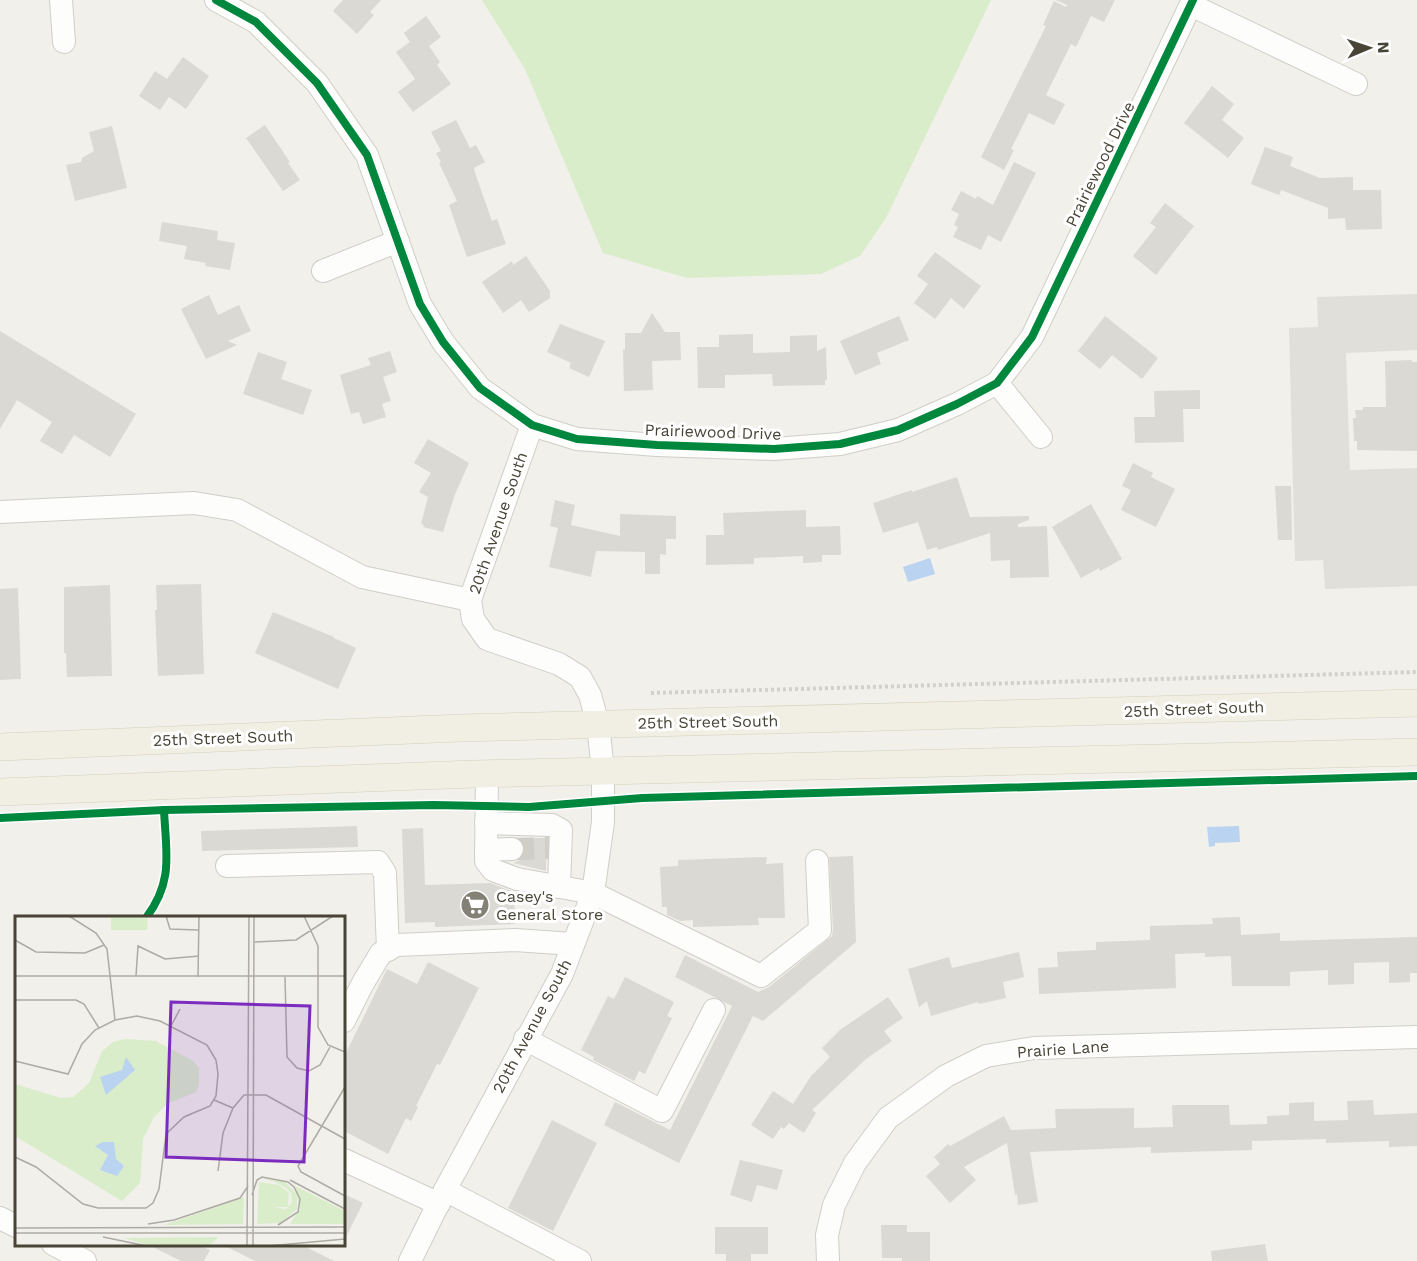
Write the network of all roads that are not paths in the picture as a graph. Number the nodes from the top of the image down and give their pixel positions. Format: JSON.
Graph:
{"nodes":[{"id":1,"x":61,"y":0,"type":"edge"},
{"id":2,"x":216,"y":0,"type":"edge"},
{"id":3,"x":1192,"y":3,"type":"edge"},
{"id":4,"x":64,"y":42,"type":"dead end"},
{"id":5,"x":1356,"y":84,"type":"dead end"},
{"id":6,"x":398,"y":241,"type":"junction"},
{"id":7,"x":323,"y":271,"type":"dead end"},
{"id":8,"x":997,"y":383,"type":"junction"},
{"id":9,"x":532,"y":425,"type":"junction"},
{"id":10,"x":1041,"y":437,"type":"dead end"},
{"id":11,"x":0,"y":512,"type":"edge"},
{"id":12,"x":470,"y":600,"type":"junction"},
{"id":13,"x":1417,"y":703,"type":"edge"},
{"id":14,"x":598,"y":724,"type":"junction"},
{"id":15,"x":0,"y":747,"type":"edge"},
{"id":16,"x":1417,"y":752,"type":"edge"},
{"id":17,"x":603,"y":771,"type":"junction"},
{"id":18,"x":487,"y":774,"type":"junction"},
{"id":19,"x":0,"y":792,"type":"edge"},
{"id":20,"x":486,"y":823,"type":"junction"},
{"id":21,"x":512,"y":849,"type":"tunnel mouth"},
{"id":22,"x":486,"y":850,"type":"junction"},
{"id":23,"x":817,"y":861,"type":"dead end"},
{"id":24,"x":227,"y":866,"type":"dead end"},
{"id":25,"x":559,"y":887,"type":"junction"},
{"id":26,"x":593,"y":893,"type":"junction"},
{"id":27,"x":573,"y":944,"type":"junction"},
{"id":28,"x":388,"y":950,"type":"junction"},
{"id":29,"x":714,"y":1010,"type":"dead end"},
{"id":30,"x":345,"y":1019,"type":"edge"},
{"id":31,"x":1417,"y":1037,"type":"edge"},
{"id":32,"x":525,"y":1039,"type":"junction"},
{"id":33,"x":345,"y":1160,"type":"edge"},
{"id":34,"x":442,"y":1197,"type":"junction"},
{"id":35,"x":0,"y":1218,"type":"edge"},
{"id":36,"x":15,"y":1226,"type":"edge"},
{"id":37,"x":55,"y":1246,"type":"edge"},
{"id":38,"x":84,"y":1261,"type":"edge"},
{"id":39,"x":410,"y":1261,"type":"edge"},
{"id":40,"x":580,"y":1261,"type":"edge"},
{"id":41,"x":828,"y":1261,"type":"edge"}],
"edges":[{"from":1,"to":4,"type":"street"},
{"from":2,"to":6,"type":"street","name":"Prairiewood Drive"},
{"from":3,"to":5,"type":"street","name":"Prairiewood Drive"},
{"from":3,"to":8,"type":"street","name":"Prairiewood Drive"},
{"from":6,"to":7,"type":"street"},
{"from":6,"to":9,"type":"street","name":"Prairiewood Drive"},
{"from":8,"to":9,"type":"street","name":"Prairiewood Drive"},
{"from":8,"to":10,"type":"street"},
{"from":9,"to":12,"type":"street","name":"20th Avenue South"},
{"from":11,"to":12,"type":"street"},
{"from":12,"to":14,"type":"street","name":"20th Avenue South"},
{"from":13,"to":14,"type":"main road","name":"25th Street South"},
{"from":14,"to":15,"type":"main road","name":"25th Street South"},
{"from":14,"to":17,"type":"street","name":"20th Avenue South"},
{"from":16,"to":17,"type":"main road"},
{"from":17,"to":18,"type":"main road"},
{"from":17,"to":26,"type":"street","name":"20th Avenue South"},
{"from":18,"to":19,"type":"main road"},
{"from":18,"to":20,"type":"street"},
{"from":20,"to":22,"type":"street"},
{"from":20,"to":25,"type":"street"},
{"from":21,"to":22,"type":"street"},
{"from":22,"to":25,"type":"street"},
{"from":23,"to":26,"type":"street"},
{"from":24,"to":28,"type":"street"},
{"from":25,"to":26,"type":"street"},
{"from":26,"to":27,"type":"street","name":"20th Avenue South"},
{"from":27,"to":28,"type":"street"},
{"from":27,"to":32,"type":"street","name":"20th Avenue South"},
{"from":28,"to":30,"type":"street"},
{"from":29,"to":32,"type":"street"},
{"from":31,"to":41,"type":"street","name":"Prairie Lane"},
{"from":32,"to":34,"type":"street","name":"20th Avenue South"},
{"from":33,"to":34,"type":"street"},
{"from":34,"to":39,"type":"street","name":"20th Avenue South"},
{"from":34,"to":40,"type":"street"},
{"from":35,"to":36,"type":"street"},
{"from":37,"to":38,"type":"street"}]}
